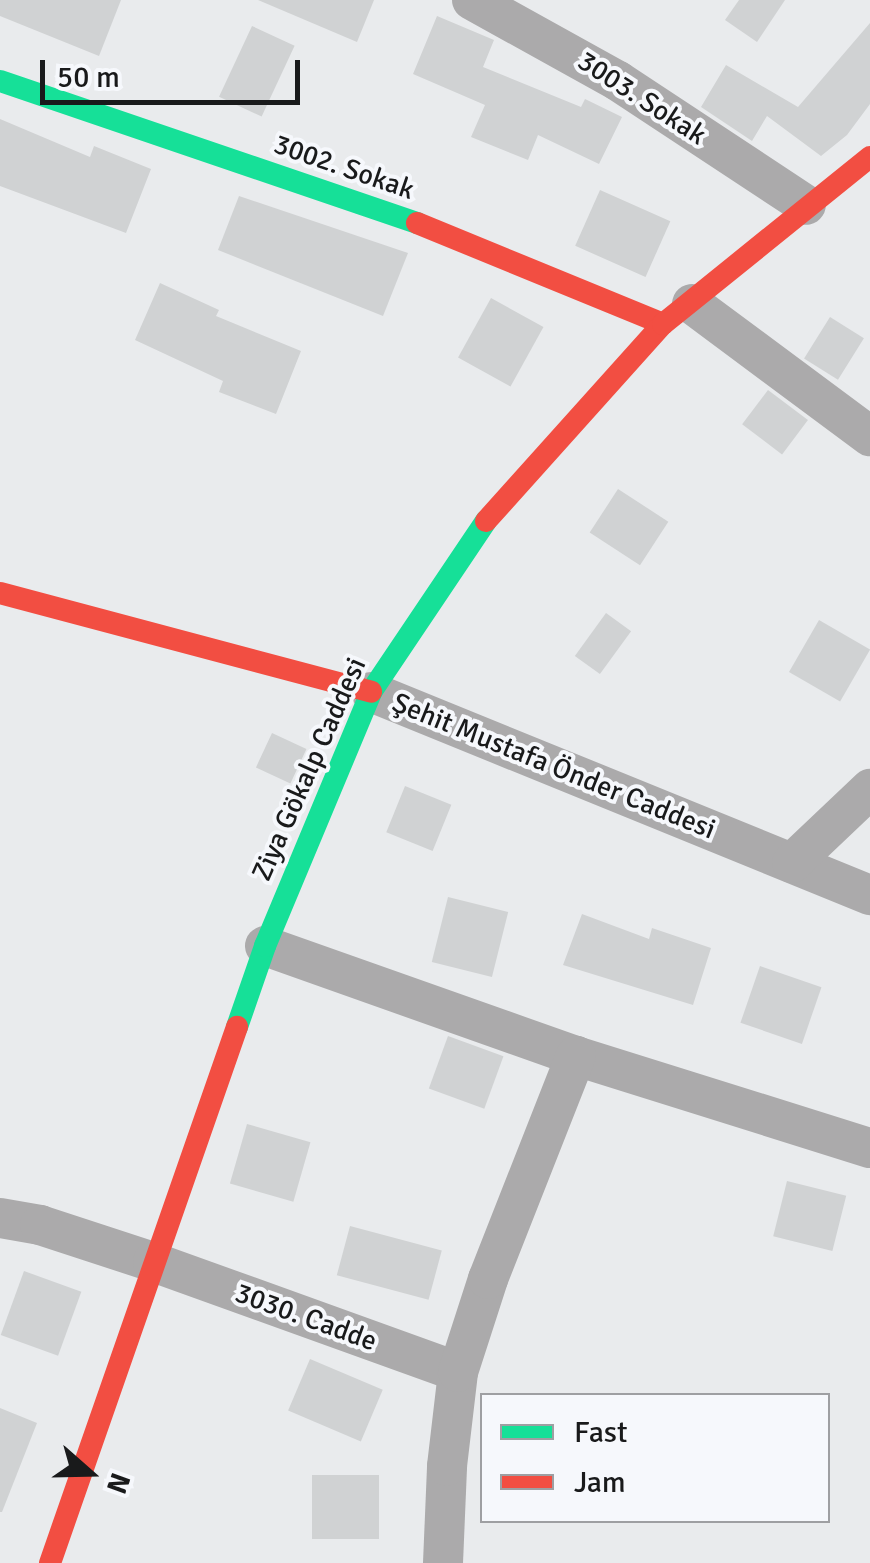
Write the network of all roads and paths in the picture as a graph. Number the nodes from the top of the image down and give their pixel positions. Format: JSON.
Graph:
{"nodes":[{"id":1,"x":472,"y":0,"type":"edge"},
{"id":2,"x":0,"y":81,"type":"edge"},
{"id":3,"x":870,"y":157,"type":"edge"},
{"id":4,"x":806,"y":206,"type":"junction"},
{"id":5,"x":678,"y":314,"type":"junction"},
{"id":6,"x":870,"y":436,"type":"edge"},
{"id":7,"x":0,"y":593,"type":"edge"},
{"id":8,"x":371,"y":692,"type":"junction"},
{"id":9,"x":870,"y":789,"type":"edge"},
{"id":10,"x":792,"y":863,"type":"junction"},
{"id":11,"x":870,"y":895,"type":"edge"},
{"id":12,"x":266,"y":946,"type":"junction"},
{"id":13,"x":576,"y":1056,"type":"junction"},
{"id":14,"x":870,"y":1148,"type":"edge"},
{"id":15,"x":0,"y":1218,"type":"edge"},
{"id":16,"x":154,"y":1262,"type":"junction"},
{"id":17,"x":458,"y":1372,"type":"junction"},
{"id":18,"x":50,"y":1563,"type":"edge"},
{"id":19,"x":442,"y":1563,"type":"edge"}],
"edges":[{"from":1,"to":4,"type":"street","name":"3003. Sokak"},
{"from":2,"to":5,"type":"street","name":"3002. Sokak"},
{"from":3,"to":4,"type":"street","name":"Ziya Gökalp Caddesi"},
{"from":4,"to":5,"type":"street","name":"Ziya Gökalp Caddesi"},
{"from":5,"to":6,"type":"street"},
{"from":5,"to":8,"type":"street","name":"Ziya Gökalp Caddesi"},
{"from":7,"to":8,"type":"street","name":"Şehit Mustafa Önder Caddesi"},
{"from":8,"to":10,"type":"street","name":"Şehit Mustafa Önder Caddesi"},
{"from":8,"to":12,"type":"street","name":"Ziya Gökalp Caddesi"},
{"from":9,"to":10,"type":"street"},
{"from":10,"to":11,"type":"street","name":"Şehit Mustafa Önder Caddesi"},
{"from":12,"to":13,"type":"street"},
{"from":12,"to":16,"type":"street","name":"Ziya Gökalp Caddesi"},
{"from":13,"to":14,"type":"street"},
{"from":13,"to":17,"type":"street"},
{"from":15,"to":16,"type":"street","name":"3030. Cadde"},
{"from":16,"to":17,"type":"street","name":"3030. Cadde"},
{"from":16,"to":18,"type":"street","name":"Ziya Gökalp Caddesi"},
{"from":17,"to":19,"type":"street"}]}
